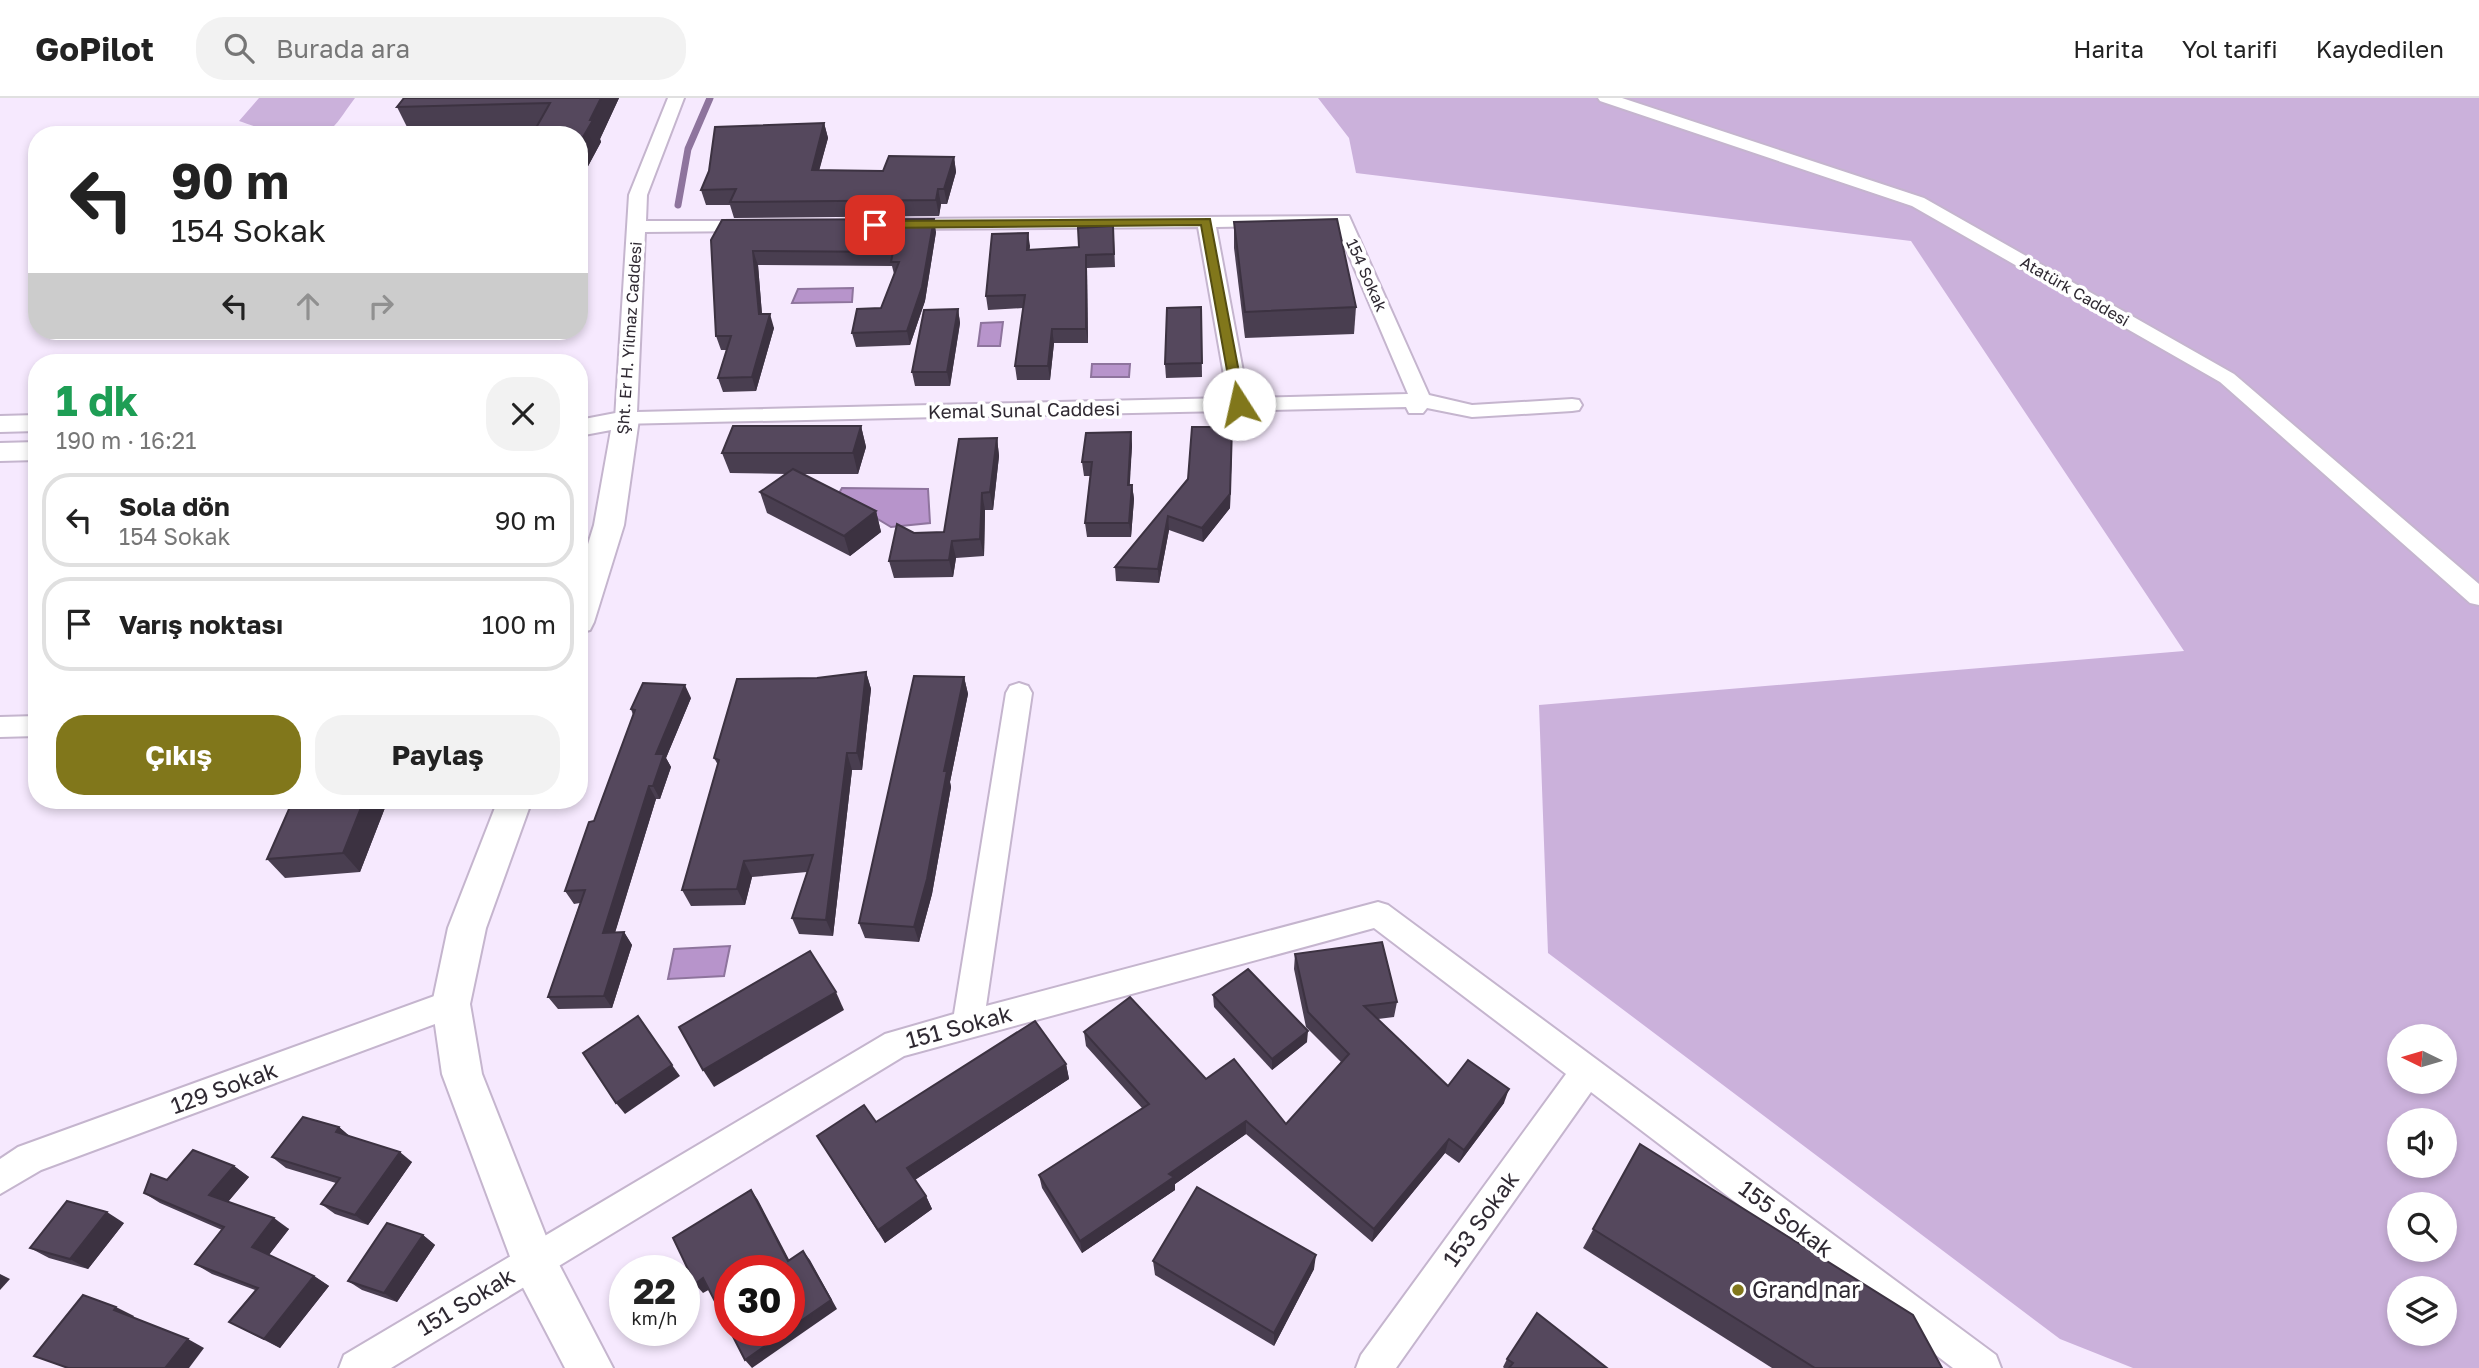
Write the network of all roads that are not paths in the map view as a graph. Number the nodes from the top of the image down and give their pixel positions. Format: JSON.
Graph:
{"nodes":[{"id":1,"x":676,"y":98,"type":"edge"},
{"id":2,"x":1606,"y":98,"type":"edge"},
{"id":3,"x":1206,"y":221,"type":"junction"},
{"id":4,"x":885,"y":225,"type":"edge"},
{"id":5,"x":774,"y":226,"type":"edge"},
{"id":6,"x":636,"y":227,"type":"junction"},
{"id":7,"x":1239,"y":404,"type":"junction"},
{"id":8,"x":1419,"y":404,"type":"junction"},
{"id":9,"x":1572,"y":405,"type":"dead end"},
{"id":10,"x":588,"y":413,"type":"edge"},
{"id":11,"x":626,"y":419,"type":"junction"},
{"id":12,"x":28,"y":423,"type":"edge"},
{"id":13,"x":0,"y":424,"type":"edge"},
{"id":14,"x":588,"y":426,"type":"edge"},
{"id":15,"x":28,"y":451,"type":"edge"},
{"id":16,"x":0,"y":452,"type":"edge"},
{"id":17,"x":588,"y":593,"type":"edge"},
{"id":18,"x":2479,"y":597,"type":"edge"},
{"id":19,"x":1019,"y":693,"type":"dead end"},
{"id":20,"x":28,"y":726,"type":"edge"},
{"id":21,"x":0,"y":727,"type":"edge"},
{"id":22,"x":512,"y":809,"type":"edge"},
{"id":23,"x":451,"y":1004,"type":"junction"},
{"id":24,"x":968,"y":1025,"type":"junction"},
{"id":25,"x":1588,"y":1070,"type":"junction"},
{"id":26,"x":0,"y":1178,"type":"edge"},
{"id":27,"x":534,"y":1262,"type":"junction"},
{"id":28,"x":357,"y":1368,"type":"edge"},
{"id":29,"x":590,"y":1368,"type":"edge"},
{"id":30,"x":1374,"y":1368,"type":"edge"},
{"id":31,"x":1983,"y":1368,"type":"edge"}],
"edges":[{"from":1,"to":6,"type":"street","name":"Şht. Er H. Yilmaz Caddesi"},
{"from":2,"to":18,"type":"street","name":"Atatürk Caddesi"},
{"from":3,"to":4,"type":"street","name":"154 Sokak"},
{"from":3,"to":7,"type":"street"},
{"from":3,"to":8,"type":"street","name":"154 Sokak"},
{"from":5,"to":6,"type":"street"},
{"from":6,"to":11,"type":"street","name":"Şht. Er H. Yilmaz Caddesi"},
{"from":7,"to":8,"type":"street","name":"Kemal Sunal Caddesi"},
{"from":7,"to":11,"type":"street","name":"Kemal Sunal Caddesi"},
{"from":8,"to":9,"type":"street","name":"Kemal Sunal Caddesi"},
{"from":10,"to":11,"type":"street","name":"Kemal Sunal Caddesi"},
{"from":11,"to":14,"type":"street","name":"Kemal Sunal Caddesi"},
{"from":11,"to":17,"type":"street","name":"Şht. Er H. Yilmaz Caddesi"},
{"from":12,"to":13,"type":"street"},
{"from":15,"to":16,"type":"street"},
{"from":19,"to":24,"type":"street"},
{"from":20,"to":21,"type":"street"},
{"from":22,"to":23,"type":"street"},
{"from":23,"to":26,"type":"street","name":"129 Sokak"},
{"from":23,"to":27,"type":"street"},
{"from":24,"to":25,"type":"street","name":"151 Sokak"},
{"from":24,"to":27,"type":"street","name":"151 Sokak"},
{"from":25,"to":30,"type":"street","name":"153 Sokak"},
{"from":25,"to":31,"type":"street","name":"155 Sokak"},
{"from":27,"to":28,"type":"street","name":"151 Sokak"},
{"from":27,"to":29,"type":"street"}]}
